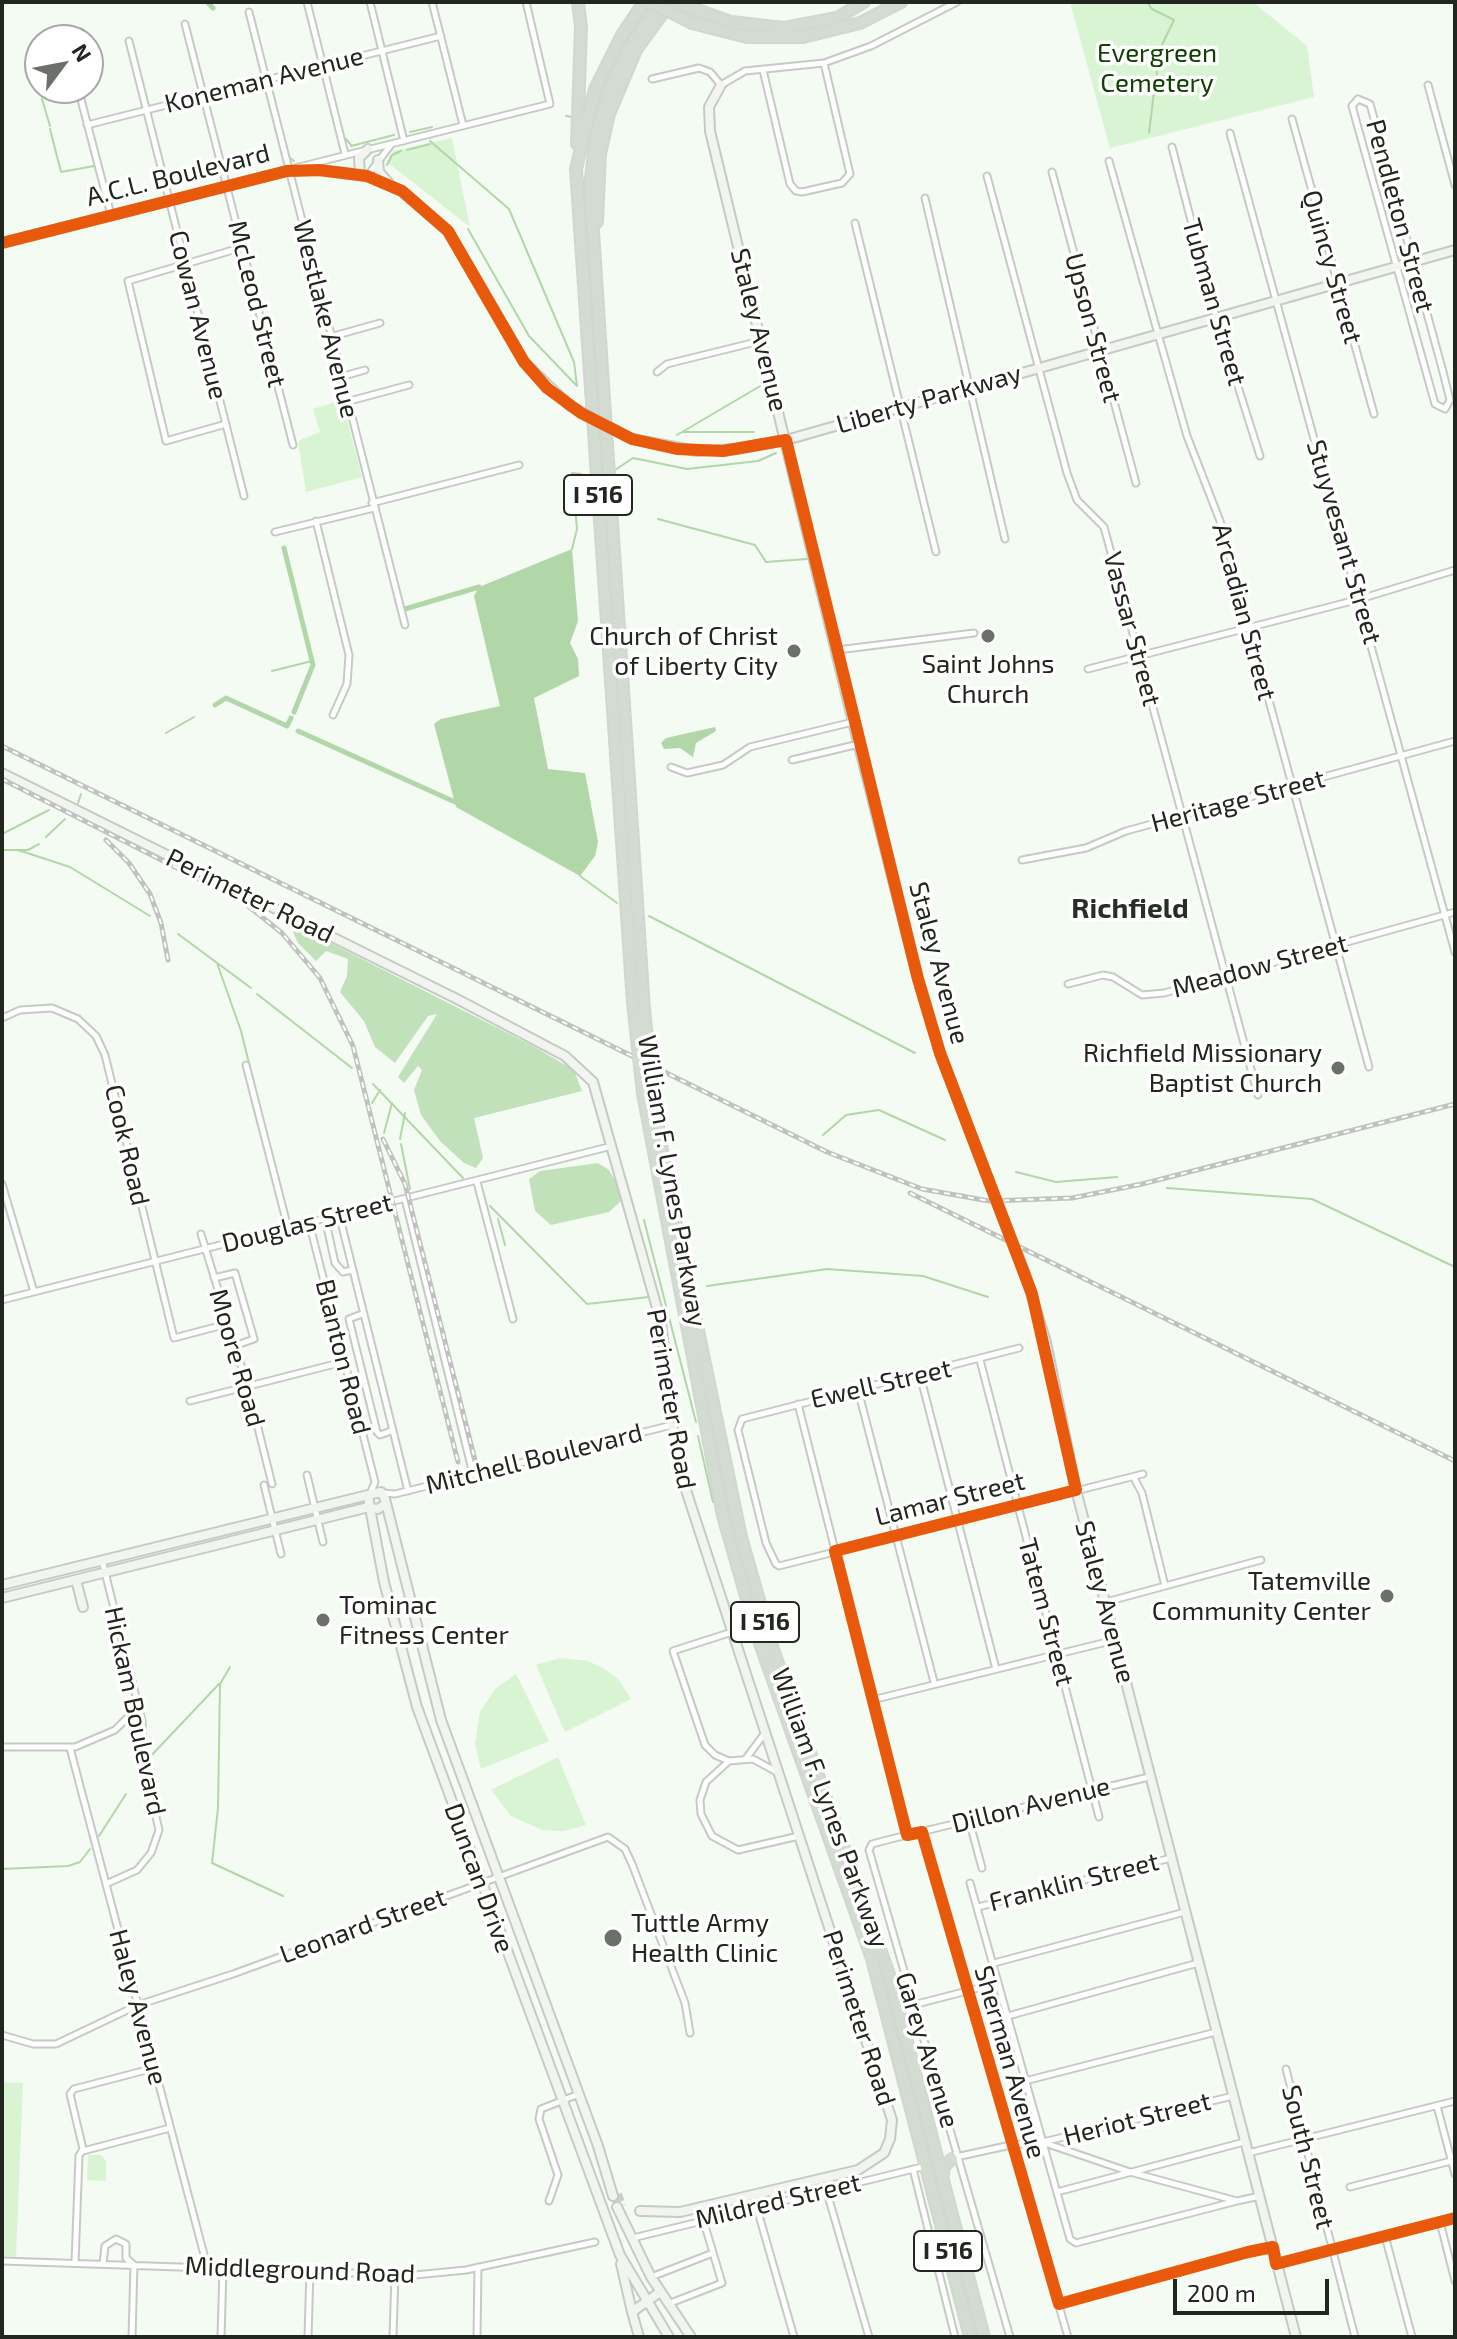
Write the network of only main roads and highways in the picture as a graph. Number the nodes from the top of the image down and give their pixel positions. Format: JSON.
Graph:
{"nodes":[{"id":1,"x":578,"y":2,"type":"edge"},
{"id":2,"x":644,"y":2,"type":"edge"},
{"id":3,"x":651,"y":2,"type":"edge"},
{"id":4,"x":661,"y":2,"type":"edge"},
{"id":5,"x":673,"y":2,"type":"edge"},
{"id":6,"x":864,"y":2,"type":"edge"},
{"id":7,"x":901,"y":2,"type":"edge"},
{"id":8,"x":576,"y":169,"type":"junction"},
{"id":9,"x":596,"y":308,"type":"junction"},
{"id":10,"x":638,"y":1006,"type":"junction"},
{"id":11,"x":933,"y":2149,"type":"junction"},
{"id":12,"x":943,"y":2185,"type":"junction"},
{"id":13,"x":970,"y":2337,"type":"edge"},
{"id":14,"x":984,"y":2337,"type":"edge"}],
"edges":[{"from":1,"to":8,"type":"highway"},
{"from":2,"to":8,"type":"highway","name":"William F. Lynes Parkway","number":"I 516"},
{"from":3,"to":7,"type":"highway","bridge":true},
{"from":4,"to":9,"type":"highway","name":"William F. Lynes Parkway","number":"I 516"},
{"from":5,"to":6,"type":"highway"},
{"from":5,"to":9,"type":"highway"},
{"from":8,"to":10,"type":"highway","name":"William F. Lynes Parkway","number":"I 516"},
{"from":9,"to":10,"type":"highway","name":"William F. Lynes Parkway","number":"I 516"},
{"from":10,"to":11,"type":"highway","name":"William F. Lynes Parkway","number":"I 516","bridge":true},
{"from":10,"to":13,"type":"highway","name":"William F. Lynes Parkway","number":"I 516","bridge":true},
{"from":11,"to":12,"type":"highway","name":"William F. Lynes Parkway","number":"I 516"},
{"from":11,"to":12,"type":"highway"},
{"from":12,"to":14,"type":"highway","name":"William F. Lynes Parkway","number":"I 516"}]}
